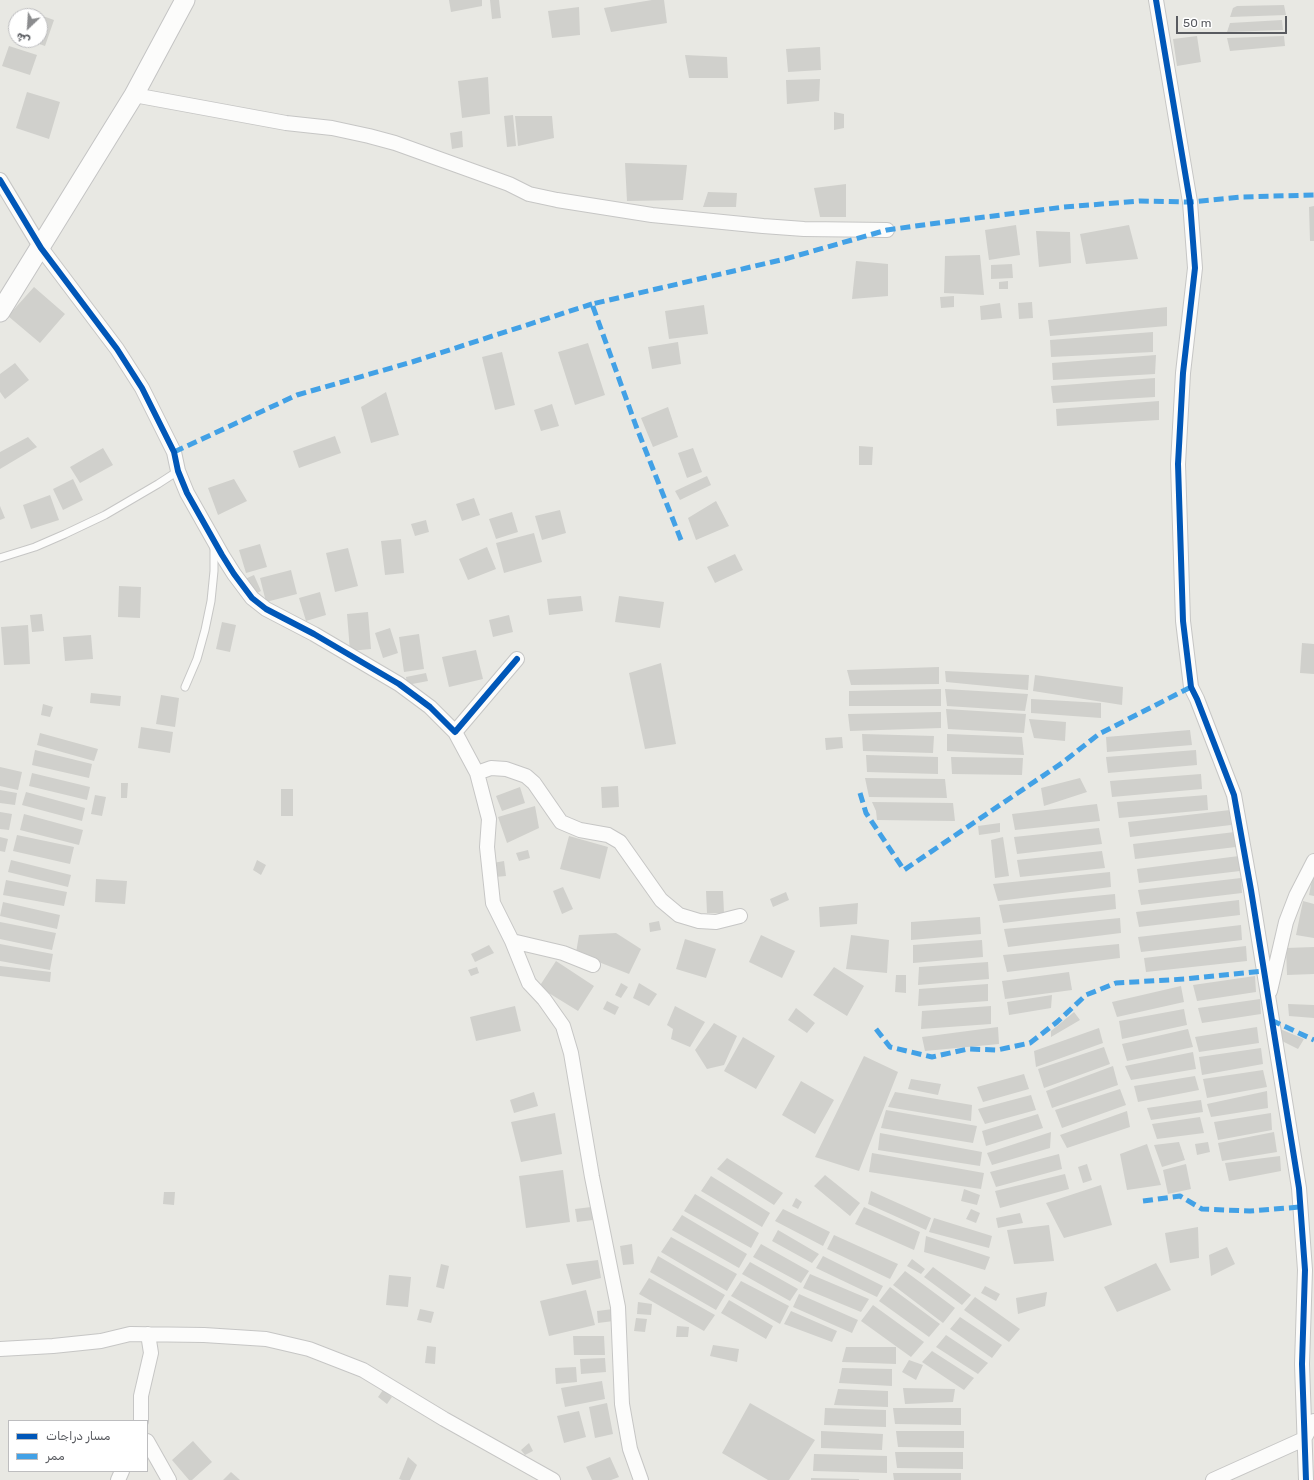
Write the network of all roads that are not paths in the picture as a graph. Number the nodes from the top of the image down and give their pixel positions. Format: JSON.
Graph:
{"nodes":[{"id":1,"x":185,"y":0,"type":"edge"},
{"id":2,"x":1156,"y":0,"type":"edge"},
{"id":3,"x":134,"y":95,"type":"junction"},
{"id":4,"x":0,"y":180,"type":"edge"},
{"id":5,"x":887,"y":230,"type":"dead end"},
{"id":6,"x":41,"y":248,"type":"junction"},
{"id":7,"x":0,"y":312,"type":"edge"},
{"id":8,"x":178,"y":471,"type":"junction"},
{"id":9,"x":214,"y":541,"type":"junction"},
{"id":10,"x":0,"y":558,"type":"edge"},
{"id":11,"x":517,"y":659,"type":"dead end"},
{"id":12,"x":185,"y":687,"type":"dead end"},
{"id":13,"x":455,"y":732,"type":"junction"},
{"id":14,"x":477,"y":773,"type":"junction"},
{"id":15,"x":1314,"y":861,"type":"edge"},
{"id":16,"x":740,"y":916,"type":"dead end"},
{"id":17,"x":512,"y":941,"type":"junction"},
{"id":18,"x":593,"y":966,"type":"dead end"},
{"id":19,"x":1268,"y":999,"type":"junction"},
{"id":20,"x":148,"y":1334,"type":"junction"},
{"id":21,"x":0,"y":1349,"type":"edge"},
{"id":22,"x":141,"y":1420,"type":"edge"},
{"id":23,"x":1314,"y":1421,"type":"edge"},
{"id":24,"x":1304,"y":1439,"type":"junction"},
{"id":25,"x":148,"y":1443,"type":"edge"},
{"id":26,"x":169,"y":1480,"type":"edge"},
{"id":27,"x":553,"y":1480,"type":"edge"},
{"id":28,"x":641,"y":1480,"type":"edge"},
{"id":29,"x":1213,"y":1480,"type":"edge"},
{"id":30,"x":1306,"y":1480,"type":"edge"}],
"edges":[{"from":1,"to":3,"type":"street"},
{"from":2,"to":19,"type":"street"},
{"from":3,"to":5,"type":"street"},
{"from":3,"to":6,"type":"street"},
{"from":4,"to":6,"type":"street"},
{"from":6,"to":7,"type":"street"},
{"from":6,"to":8,"type":"street"},
{"from":8,"to":9,"type":"street"},
{"from":8,"to":10,"type":"lane"},
{"from":9,"to":12,"type":"lane"},
{"from":9,"to":13,"type":"street"},
{"from":11,"to":13,"type":"street"},
{"from":13,"to":14,"type":"street"},
{"from":14,"to":16,"type":"street"},
{"from":14,"to":17,"type":"street"},
{"from":15,"to":19,"type":"street"},
{"from":17,"to":18,"type":"street"},
{"from":17,"to":28,"type":"street"},
{"from":19,"to":24,"type":"street"},
{"from":20,"to":21,"type":"street"},
{"from":20,"to":22,"type":"street"},
{"from":20,"to":27,"type":"street"},
{"from":23,"to":24,"type":"street"},
{"from":24,"to":29,"type":"street"},
{"from":24,"to":30,"type":"street"},
{"from":25,"to":26,"type":"street"}]}
